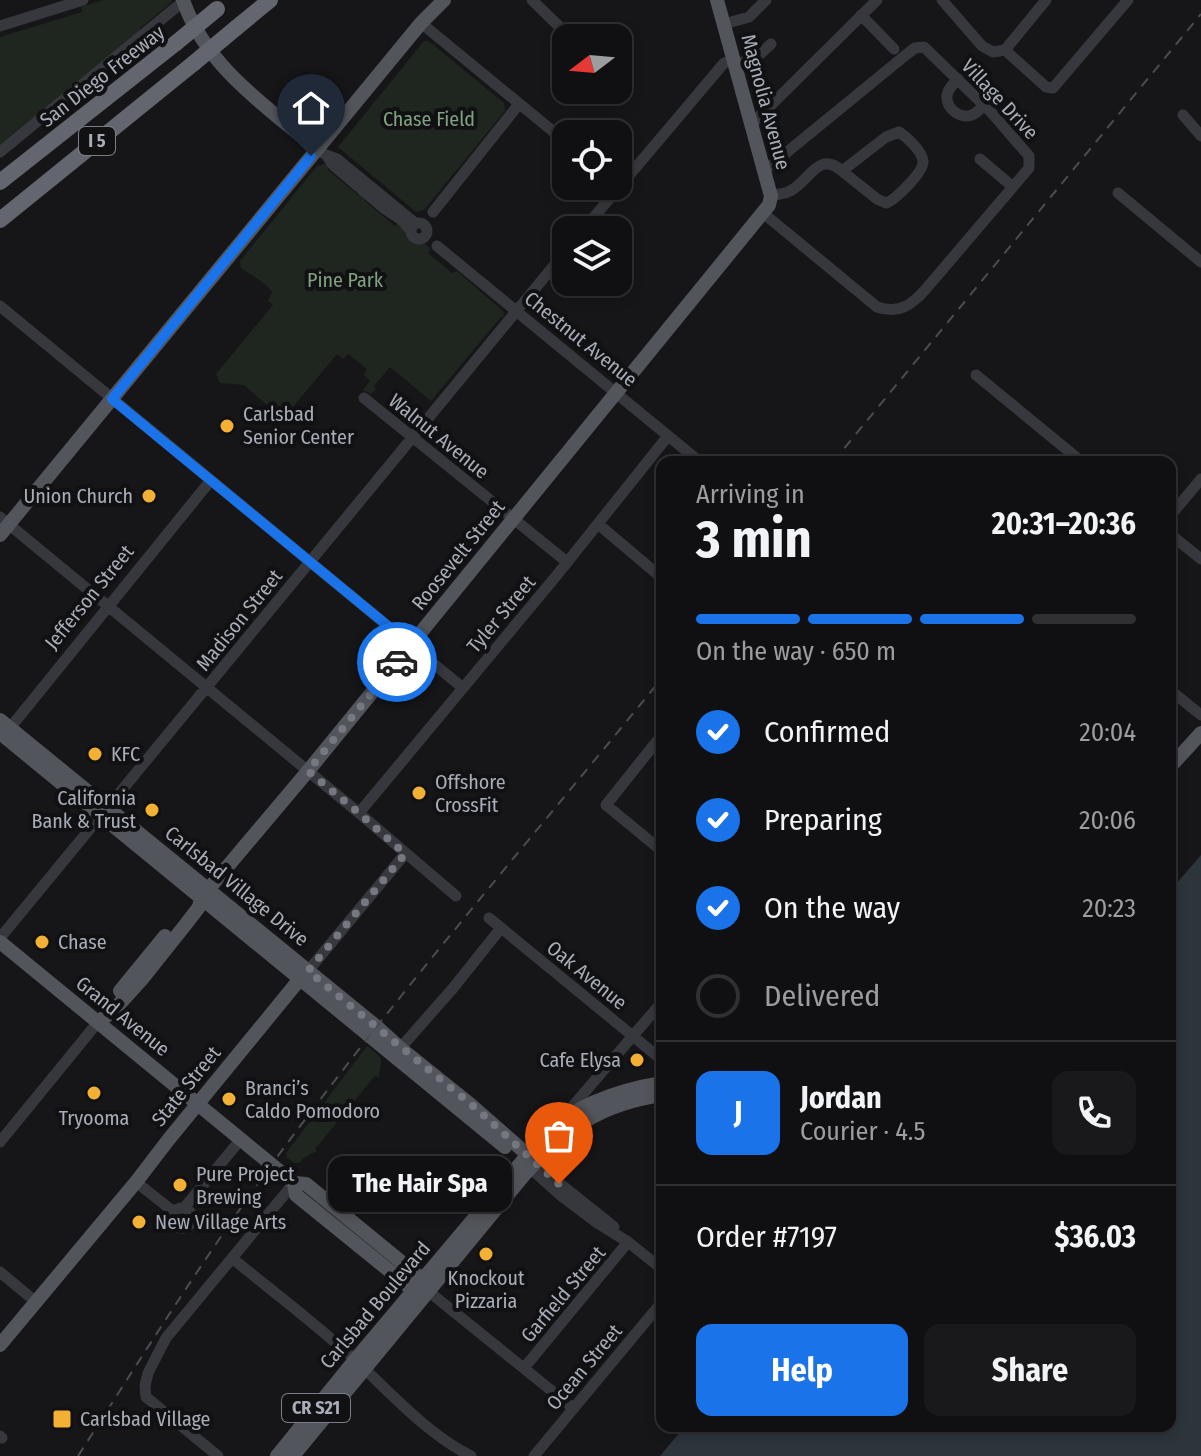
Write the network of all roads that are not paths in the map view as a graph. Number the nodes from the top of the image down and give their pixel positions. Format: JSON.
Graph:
{"nodes":[{"id":1,"x":83,"y":0,"type":"edge"},
{"id":2,"x":184,"y":0,"type":"edge"},
{"id":3,"x":270,"y":0,"type":"edge"},
{"id":4,"x":444,"y":0,"type":"edge"},
{"id":5,"x":532,"y":0,"type":"edge"},
{"id":6,"x":717,"y":0,"type":"edge"},
{"id":7,"x":766,"y":0,"type":"edge"},
{"id":8,"x":877,"y":0,"type":"edge"},
{"id":9,"x":942,"y":0,"type":"edge"},
{"id":10,"x":1046,"y":0,"type":"edge"},
{"id":11,"x":1128,"y":0,"type":"edge"},
{"id":12,"x":223,"y":5,"type":"edge"},
{"id":13,"x":861,"y":15,"type":"junction"},
{"id":14,"x":421,"y":23,"type":"junction"},
{"id":15,"x":557,"y":24,"type":"edge"},
{"id":16,"x":724,"y":24,"type":"junction"},
{"id":17,"x":0,"y":26,"type":"edge"},
{"id":18,"x":771,"y":44,"type":"dead end"},
{"id":19,"x":894,"y":49,"type":"dead end"},
{"id":20,"x":1005,"y":50,"type":"junction"},
{"id":21,"x":735,"y":63,"type":"junction"},
{"id":22,"x":958,"y":79,"type":"junction"},
{"id":23,"x":519,"y":104,"type":"junction"},
{"id":24,"x":984,"y":105,"type":"junction"},
{"id":25,"x":1183,"y":115,"type":"dead end"},
{"id":26,"x":752,"y":124,"type":"junction"},
{"id":27,"x":552,"y":131,"type":"edge"},
{"id":28,"x":1201,"y":136,"type":"edge"},
{"id":29,"x":0,"y":152,"type":"edge"},
{"id":30,"x":322,"y":152,"type":"junction"},
{"id":31,"x":980,"y":159,"type":"dead end"},
{"id":32,"x":632,"y":170,"type":"edge"},
{"id":33,"x":764,"y":171,"type":"junction"},
{"id":34,"x":842,"y":171,"type":"junction"},
{"id":35,"x":0,"y":182,"type":"edge"},
{"id":36,"x":1013,"y":187,"type":"junction"},
{"id":37,"x":1118,"y":193,"type":"dead end"},
{"id":38,"x":771,"y":196,"type":"junction"},
{"id":39,"x":607,"y":200,"type":"edge"},
{"id":40,"x":763,"y":213,"type":"junction"},
{"id":41,"x":594,"y":216,"type":"edge"},
{"id":42,"x":0,"y":220,"type":"edge"},
{"id":43,"x":420,"y":229,"type":"junction"},
{"id":44,"x":1201,"y":262,"type":"edge"},
{"id":45,"x":552,"y":268,"type":"edge"},
{"id":46,"x":0,"y":306,"type":"edge"},
{"id":47,"x":516,"y":312,"type":"junction"},
{"id":48,"x":976,"y":375,"type":"dead end"},
{"id":49,"x":616,"y":393,"type":"junction"},
{"id":50,"x":364,"y":398,"type":"dead end"},
{"id":51,"x":112,"y":399,"type":"junction"},
{"id":52,"x":668,"y":436,"type":"junction"},
{"id":53,"x":413,"y":437,"type":"junction"},
{"id":54,"x":693,"y":456,"type":"edge"},
{"id":55,"x":1075,"y":456,"type":"edge"},
{"id":56,"x":1201,"y":479,"type":"edge"},
{"id":57,"x":211,"y":480,"type":"junction"},
{"id":58,"x":1176,"y":509,"type":"edge"},
{"id":59,"x":512,"y":519,"type":"junction"},
{"id":60,"x":598,"y":524,"type":"junction"},
{"id":61,"x":3,"y":526,"type":"edge"},
{"id":62,"x":1176,"y":539,"type":"edge"},
{"id":63,"x":1201,"y":559,"type":"edge"},
{"id":64,"x":310,"y":561,"type":"junction"},
{"id":65,"x":567,"y":562,"type":"junction"},
{"id":66,"x":656,"y":573,"type":"edge"},
{"id":67,"x":108,"y":605,"type":"junction"},
{"id":68,"x":411,"y":645,"type":"junction"},
{"id":69,"x":207,"y":688,"type":"junction"},
{"id":70,"x":463,"y":688,"type":"junction"},
{"id":71,"x":1176,"y":695,"type":"edge"},
{"id":72,"x":1201,"y":715,"type":"edge"},
{"id":73,"x":3,"y":731,"type":"edge"},
{"id":74,"x":1201,"y":733,"type":"edge"},
{"id":75,"x":656,"y":742,"type":"edge"},
{"id":76,"x":1176,"y":760,"type":"edge"},
{"id":77,"x":308,"y":771,"type":"junction"},
{"id":78,"x":104,"y":812,"type":"junction"},
{"id":79,"x":359,"y":813,"type":"junction"},
{"id":80,"x":656,"y":846,"type":"edge"},
{"id":81,"x":405,"y":854,"type":"junction"},
{"id":82,"x":205,"y":894,"type":"junction"},
{"id":83,"x":456,"y":896,"type":"dead end"},
{"id":84,"x":489,"y":918,"type":"dead end"},
{"id":85,"x":501,"y":928,"type":"junction"},
{"id":86,"x":0,"y":940,"type":"edge"},
{"id":87,"x":305,"y":976,"type":"junction"},
{"id":88,"x":656,"y":1010,"type":"edge"},
{"id":89,"x":98,"y":1022,"type":"junction"},
{"id":90,"x":634,"y":1037,"type":"junction"},
{"id":91,"x":397,"y":1052,"type":"junction"},
{"id":92,"x":656,"y":1055,"type":"edge"},
{"id":93,"x":656,"y":1084,"type":"edge"},
{"id":94,"x":656,"y":1094,"type":"edge"},
{"id":95,"x":198,"y":1103,"type":"junction"},
{"id":96,"x":560,"y":1122,"type":"junction"},
{"id":97,"x":244,"y":1141,"type":"junction"},
{"id":98,"x":0,"y":1142,"type":"edge"},
{"id":99,"x":529,"y":1161,"type":"junction"},
{"id":100,"x":136,"y":1182,"type":"junction"},
{"id":101,"x":294,"y":1183,"type":"junction"},
{"id":102,"x":628,"y":1242,"type":"junction"},
{"id":103,"x":232,"y":1258,"type":"junction"},
{"id":104,"x":656,"y":1264,"type":"edge"},
{"id":105,"x":0,"y":1272,"type":"edge"},
{"id":106,"x":424,"y":1288,"type":"junction"},
{"id":107,"x":36,"y":1302,"type":"junction"},
{"id":108,"x":656,"y":1309,"type":"edge"},
{"id":109,"x":0,"y":1345,"type":"edge"},
{"id":110,"x":359,"y":1364,"type":"junction"},
{"id":111,"x":524,"y":1368,"type":"junction"},
{"id":112,"x":573,"y":1408,"type":"junction"},
{"id":113,"x":454,"y":1452,"type":"edge"},
{"id":114,"x":218,"y":1456,"type":"edge"},
{"id":115,"x":277,"y":1456,"type":"edge"},
{"id":116,"x":293,"y":1456,"type":"edge"},
{"id":117,"x":471,"y":1456,"type":"edge"},
{"id":118,"x":534,"y":1456,"type":"edge"}],
"edges":[{"from":1,"to":17,"type":"street"},
{"from":2,"to":29,"type":"street"},
{"from":2,"to":30,"type":"main road","name":"Chestnut Avenue"},
{"from":3,"to":42,"type":"highway","number":"I 5","bridge":true},
{"from":4,"to":14,"type":"main road"},
{"from":5,"to":15,"type":"street"},
{"from":6,"to":16,"type":"main road","name":"Magnolia Avenue"},
{"from":7,"to":16,"type":"street"},
{"from":8,"to":13,"type":"street"},
{"from":9,"to":20,"type":"street"},
{"from":10,"to":20,"type":"street"},
{"from":11,"to":20,"type":"street"},
{"from":12,"to":35,"type":"highway","name":"San Diego Freeway","number":"I 5","bridge":true},
{"from":13,"to":19,"type":"street"},
{"from":13,"to":26,"type":"street"},
{"from":14,"to":23,"type":"street"},
{"from":14,"to":30,"type":"main road"},
{"from":16,"to":21,"type":"main road","name":"Magnolia Avenue"},
{"from":18,"to":21,"type":"street"},
{"from":21,"to":26,"type":"main road","name":"Magnolia Avenue"},
{"from":21,"to":32,"type":"street"},
{"from":22,"to":24,"type":"street","name":"Village Drive"},
{"from":22,"to":24,"type":"street"},
{"from":22,"to":33,"type":"street","name":"Village Drive"},
{"from":23,"to":27,"type":"street"},
{"from":23,"to":43,"type":"street"},
{"from":24,"to":36,"type":"street","name":"Village Drive"},
{"from":25,"to":28,"type":"street"},
{"from":26,"to":33,"type":"main road","name":"Magnolia Avenue"},
{"from":30,"to":43,"type":"street","name":"Chestnut Avenue"},
{"from":30,"to":51,"type":"main road"},
{"from":31,"to":36,"type":"street"},
{"from":33,"to":38,"type":"main road","name":"Magnolia Avenue"},
{"from":34,"to":34,"type":"street"},
{"from":34,"to":38,"type":"street"},
{"from":36,"to":40,"type":"street","name":"Village Drive"},
{"from":37,"to":44,"type":"street"},
{"from":38,"to":40,"type":"main road","name":"Magnolia Avenue"},
{"from":39,"to":41,"type":"street"},
{"from":40,"to":49,"type":"main road","name":"Roosevelt Street"},
{"from":43,"to":47,"type":"street","name":"Chestnut Avenue"},
{"from":45,"to":47,"type":"street","name":"Madison Street"},
{"from":46,"to":51,"type":"street"},
{"from":47,"to":49,"type":"street","name":"Chestnut Avenue"},
{"from":47,"to":53,"type":"street","name":"Madison Street"},
{"from":48,"to":55,"type":"street"},
{"from":49,"to":52,"type":"street","name":"Chestnut Avenue"},
{"from":49,"to":59,"type":"main road","name":"Roosevelt Street"},
{"from":50,"to":53,"type":"street","name":"Walnut Avenue"},
{"from":51,"to":57,"type":"street"},
{"from":51,"to":61,"type":"main road"},
{"from":52,"to":54,"type":"street","name":"Chestnut Avenue"},
{"from":52,"to":60,"type":"street","name":"Tyler Street"},
{"from":53,"to":59,"type":"street","name":"Walnut Avenue"},
{"from":53,"to":64,"type":"street","name":"Madison Street"},
{"from":56,"to":58,"type":"street"},
{"from":57,"to":64,"type":"street"},
{"from":57,"to":67,"type":"street","name":"Jefferson Street"},
{"from":59,"to":65,"type":"street","name":"Walnut Avenue"},
{"from":59,"to":68,"type":"main road","name":"Roosevelt Street"},
{"from":60,"to":65,"type":"street","name":"Tyler Street"},
{"from":60,"to":66,"type":"street"},
{"from":61,"to":67,"type":"street"},
{"from":62,"to":63,"type":"street"},
{"from":64,"to":68,"type":"street"},
{"from":64,"to":69,"type":"street","name":"Madison Street"},
{"from":65,"to":70,"type":"street","name":"Tyler Street"},
{"from":67,"to":69,"type":"street"},
{"from":67,"to":73,"type":"street","name":"Jefferson Street"},
{"from":68,"to":70,"type":"street"},
{"from":68,"to":77,"type":"main road","name":"Roosevelt Street"},
{"from":69,"to":77,"type":"street"},
{"from":69,"to":78,"type":"street","name":"Madison Street"},
{"from":70,"to":79,"type":"street","name":"Tyler Street"},
{"from":71,"to":72,"type":"street"},
{"from":73,"to":78,"type":"main road","name":"Carlsbad Village Drive"},
{"from":74,"to":76,"type":"main road"},
{"from":75,"to":80,"type":"street"},
{"from":77,"to":79,"type":"street"},
{"from":77,"to":82,"type":"main road","name":"Roosevelt Street"},
{"from":78,"to":82,"type":"main road","name":"Carlsbad Village Drive"},
{"from":78,"to":86,"type":"street","name":"Madison Street"},
{"from":79,"to":81,"type":"street"},
{"from":81,"to":83,"type":"street"},
{"from":81,"to":87,"type":"street","name":"State Street"},
{"from":82,"to":87,"type":"main road","name":"Carlsbad Village Drive"},
{"from":82,"to":89,"type":"main road","name":"Roosevelt Street"},
{"from":84,"to":85,"type":"street","name":"Oak Avenue"},
{"from":85,"to":90,"type":"street","name":"Oak Avenue"},
{"from":85,"to":91,"type":"street"},
{"from":86,"to":89,"type":"main road","name":"Grand Avenue"},
{"from":87,"to":91,"type":"main road","name":"Carlsbad Village Drive"},
{"from":87,"to":95,"type":"main road","name":"State Street"},
{"from":88,"to":90,"type":"street"},
{"from":89,"to":95,"type":"main road","name":"Grand Avenue"},
{"from":89,"to":98,"type":"street","name":"Roosevelt Street"},
{"from":90,"to":92,"type":"street","name":"Oak Avenue"},
{"from":90,"to":96,"type":"street"},
{"from":91,"to":99,"type":"main road","name":"Carlsbad Village Drive"},
{"from":93,"to":96,"type":"main road","name":"Carlsbad Boulevard","number":"CR S21"},
{"from":94,"to":99,"type":"main road","name":"Carlsbad Boulevard","number":"CR S21"},
{"from":95,"to":97,"type":"main road","name":"Grand Avenue"},
{"from":95,"to":100,"type":"main road","name":"State Street"},
{"from":96,"to":99,"type":"main road","name":"Carlsbad Boulevard","number":"CR S21"},
{"from":97,"to":100,"type":"street"},
{"from":97,"to":101,"type":"main road","name":"Grand Avenue"},
{"from":99,"to":102,"type":"street","name":"Carlsbad Village Drive"},
{"from":99,"to":106,"type":"main road","name":"Carlsbad Boulevard","number":"CR S21"},
{"from":100,"to":107,"type":"main road","name":"State Street"},
{"from":101,"to":103,"type":"street"},
{"from":101,"to":106,"type":"main road","name":"Grand Avenue"},
{"from":102,"to":104,"type":"street","name":"Carlsbad Village Drive"},
{"from":102,"to":111,"type":"street","name":"Garfield Street"},
{"from":103,"to":110,"type":"street"},
{"from":103,"to":114,"type":"street"},
{"from":105,"to":107,"type":"street"},
{"from":106,"to":110,"type":"main road","name":"Carlsbad Boulevard","number":"CR S21"},
{"from":106,"to":111,"type":"street","name":"Grand Avenue"},
{"from":107,"to":109,"type":"main road","name":"State Street"},
{"from":108,"to":112,"type":"street","name":"Ocean Street"},
{"from":110,"to":113,"type":"street"},
{"from":110,"to":115,"type":"main road","name":"Carlsbad Boulevard","number":"CR S21"},
{"from":110,"to":116,"type":"main road","name":"Carlsbad Boulevard","number":"CR S21"},
{"from":111,"to":112,"type":"street","name":"Grand Avenue"},
{"from":112,"to":118,"type":"street","name":"Ocean Street"},
{"from":113,"to":117,"type":"street"}]}
